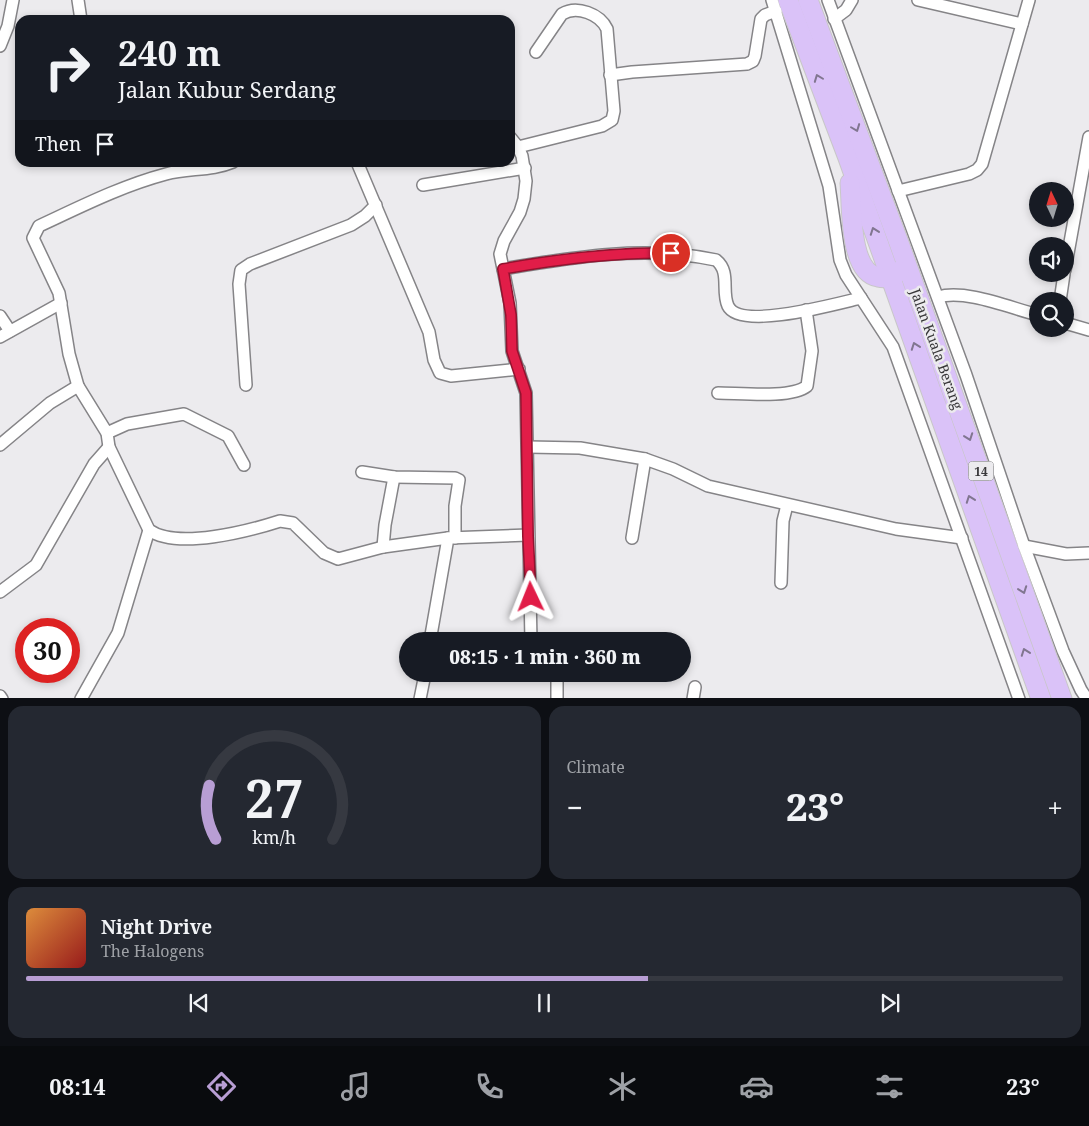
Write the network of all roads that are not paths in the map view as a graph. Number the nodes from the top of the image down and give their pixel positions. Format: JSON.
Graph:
{"nodes":[{"id":1,"x":13,"y":0,"type":"edge"},
{"id":2,"x":78,"y":0,"type":"edge"},
{"id":3,"x":808,"y":0,"type":"edge"},
{"id":4,"x":828,"y":0,"type":"edge"},
{"id":5,"x":852,"y":0,"type":"edge"},
{"id":6,"x":918,"y":0,"type":"edge"},
{"id":7,"x":1029,"y":0,"type":"edge"},
{"id":8,"x":936,"y":2,"type":"edge"},
{"id":9,"x":779,"y":4,"type":"edge"},
{"id":10,"x":80,"y":15,"type":"edge"},
{"id":11,"x":834,"y":18,"type":"junction"},
{"id":12,"x":1022,"y":24,"type":"junction"},
{"id":13,"x":0,"y":46,"type":"edge"},
{"id":14,"x":536,"y":52,"type":"dead end"},
{"id":15,"x":610,"y":75,"type":"junction"},
{"id":16,"x":1089,"y":136,"type":"edge"},
{"id":17,"x":515,"y":143,"type":"edge"},
{"id":18,"x":518,"y":147,"type":"junction"},
{"id":19,"x":848,"y":158,"type":"junction"},
{"id":20,"x":210,"y":167,"type":"edge"},
{"id":21,"x":359,"y":167,"type":"edge"},
{"id":22,"x":525,"y":168,"type":"junction"},
{"id":23,"x":424,"y":185,"type":"dead end"},
{"id":24,"x":898,"y":192,"type":"junction"},
{"id":25,"x":376,"y":205,"type":"junction"},
{"id":26,"x":1071,"y":237,"type":"edge"},
{"id":27,"x":899,"y":243,"type":"junction"},
{"id":28,"x":847,"y":248,"type":"junction"},
{"id":29,"x":503,"y":269,"type":"junction"},
{"id":30,"x":890,"y":277,"type":"junction"},
{"id":31,"x":938,"y":297,"type":"junction"},
{"id":32,"x":861,"y":298,"type":"junction"},
{"id":33,"x":61,"y":303,"type":"junction"},
{"id":34,"x":806,"y":310,"type":"junction"},
{"id":35,"x":1029,"y":313,"type":"edge"},
{"id":36,"x":0,"y":316,"type":"edge"},
{"id":37,"x":1074,"y":326,"type":"edge"},
{"id":38,"x":1089,"y":330,"type":"edge"},
{"id":39,"x":5,"y":334,"type":"edge"},
{"id":40,"x":519,"y":369,"type":"junction"},
{"id":41,"x":957,"y":378,"type":"junction"},
{"id":42,"x":246,"y":385,"type":"dead end"},
{"id":43,"x":78,"y":386,"type":"junction"},
{"id":44,"x":718,"y":393,"type":"dead end"},
{"id":45,"x":107,"y":433,"type":"junction"},
{"id":46,"x":0,"y":445,"type":"edge"},
{"id":47,"x":109,"y":447,"type":"junction"},
{"id":48,"x":528,"y":447,"type":"junction"},
{"id":49,"x":645,"y":459,"type":"junction"},
{"id":50,"x":244,"y":465,"type":"dead end"},
{"id":51,"x":362,"y":472,"type":"dead end"},
{"id":52,"x":394,"y":477,"type":"junction"},
{"id":53,"x":787,"y":505,"type":"junction"},
{"id":54,"x":149,"y":530,"type":"junction"},
{"id":55,"x":528,"y":536,"type":"junction"},
{"id":56,"x":451,"y":538,"type":"junction"},
{"id":57,"x":632,"y":538,"type":"dead end"},
{"id":58,"x":962,"y":538,"type":"junction"},
{"id":59,"x":1024,"y":546,"type":"junction"},
{"id":60,"x":383,"y":548,"type":"junction"},
{"id":61,"x":1089,"y":552,"type":"edge"},
{"id":62,"x":997,"y":575,"type":"junction"},
{"id":63,"x":977,"y":581,"type":"junction"},
{"id":64,"x":781,"y":583,"type":"dead end"},
{"id":65,"x":0,"y":592,"type":"edge"},
{"id":66,"x":432,"y":632,"type":"edge"},
{"id":67,"x":530,"y":632,"type":"edge"},
{"id":68,"x":423,"y":682,"type":"edge"},
{"id":69,"x":557,"y":682,"type":"edge"},
{"id":70,"x":81,"y":698,"type":"edge"},
{"id":71,"x":420,"y":698,"type":"edge"},
{"id":72,"x":557,"y":698,"type":"edge"},
{"id":73,"x":1018,"y":698,"type":"edge"},
{"id":74,"x":1041,"y":698,"type":"edge"},
{"id":75,"x":1062,"y":698,"type":"edge"},
{"id":76,"x":1087,"y":698,"type":"edge"}],
"edges":[{"from":1,"to":13,"type":"street"},
{"from":2,"to":10,"type":"street"},
{"from":3,"to":27,"type":"highway","name":"Jalan Kuala Berang","number":"14","one_way":true},
{"from":4,"to":11,"type":"street"},
{"from":5,"to":11,"type":"street"},
{"from":6,"to":8,"type":"street"},
{"from":7,"to":12,"type":"street"},
{"from":8,"to":12,"type":"street"},
{"from":9,"to":15,"type":"street"},
{"from":19,"to":9,"type":"highway","name":"Jalan Kuala Berang","number":"14","one_way":true},
{"from":9,"to":28,"type":"street"},
{"from":11,"to":24,"type":"street"},
{"from":12,"to":24,"type":"street"},
{"from":14,"to":15,"type":"street"},
{"from":15,"to":18,"type":"street"},
{"from":16,"to":26,"type":"street"},
{"from":17,"to":18,"type":"street"},
{"from":18,"to":22,"type":"street"},
{"from":19,"to":28,"type":"highway"},
{"from":30,"to":19,"type":"highway","name":"Jalan Kuala Berang","number":"14","one_way":true},
{"from":20,"to":33,"type":"street"},
{"from":21,"to":25,"type":"street"},
{"from":22,"to":23,"type":"street"},
{"from":22,"to":29,"type":"street"},
{"from":24,"to":31,"type":"street"},
{"from":25,"to":40,"type":"street"},
{"from":25,"to":42,"type":"street"},
{"from":27,"to":30,"type":"highway"},
{"from":27,"to":41,"type":"highway","name":"Jalan Kuala Berang","number":"14"},
{"from":28,"to":30,"type":"highway"},
{"from":28,"to":32,"type":"street"},
{"from":29,"to":34,"type":"street"},
{"from":29,"to":40,"type":"street"},
{"from":62,"to":30,"type":"highway","name":"Jalan Kuala Berang","number":"14","one_way":true},
{"from":31,"to":35,"type":"street"},
{"from":31,"to":41,"type":"street"},
{"from":32,"to":34,"type":"street"},
{"from":32,"to":58,"type":"street"},
{"from":33,"to":39,"type":"street"},
{"from":33,"to":43,"type":"street"},
{"from":34,"to":44,"type":"street"},
{"from":36,"to":39,"type":"street"},
{"from":37,"to":38,"type":"street"},
{"from":40,"to":48,"type":"street"},
{"from":41,"to":59,"type":"street"},
{"from":41,"to":75,"type":"highway","name":"Jalan Kuala Berang","number":"14","one_way":true},
{"from":43,"to":45,"type":"street"},
{"from":43,"to":46,"type":"street"},
{"from":45,"to":47,"type":"street"},
{"from":45,"to":50,"type":"street"},
{"from":47,"to":54,"type":"street"},
{"from":47,"to":65,"type":"street"},
{"from":48,"to":49,"type":"street"},
{"from":48,"to":55,"type":"street"},
{"from":49,"to":53,"type":"street"},
{"from":49,"to":57,"type":"street"},
{"from":51,"to":52,"type":"street"},
{"from":52,"to":56,"type":"street"},
{"from":52,"to":60,"type":"street"},
{"from":53,"to":58,"type":"street"},
{"from":53,"to":64,"type":"street"},
{"from":54,"to":60,"type":"street"},
{"from":54,"to":70,"type":"street"},
{"from":55,"to":56,"type":"street"},
{"from":55,"to":67,"type":"street"},
{"from":56,"to":60,"type":"street"},
{"from":56,"to":66,"type":"street"},
{"from":58,"to":63,"type":"street"},
{"from":59,"to":61,"type":"street"},
{"from":59,"to":76,"type":"street"},
{"from":62,"to":63,"type":"street"},
{"from":74,"to":62,"type":"highway","name":"Jalan Kuala Berang","number":"14","one_way":true},
{"from":63,"to":73,"type":"street"},
{"from":68,"to":71,"type":"street"},
{"from":69,"to":72,"type":"street"}]}
